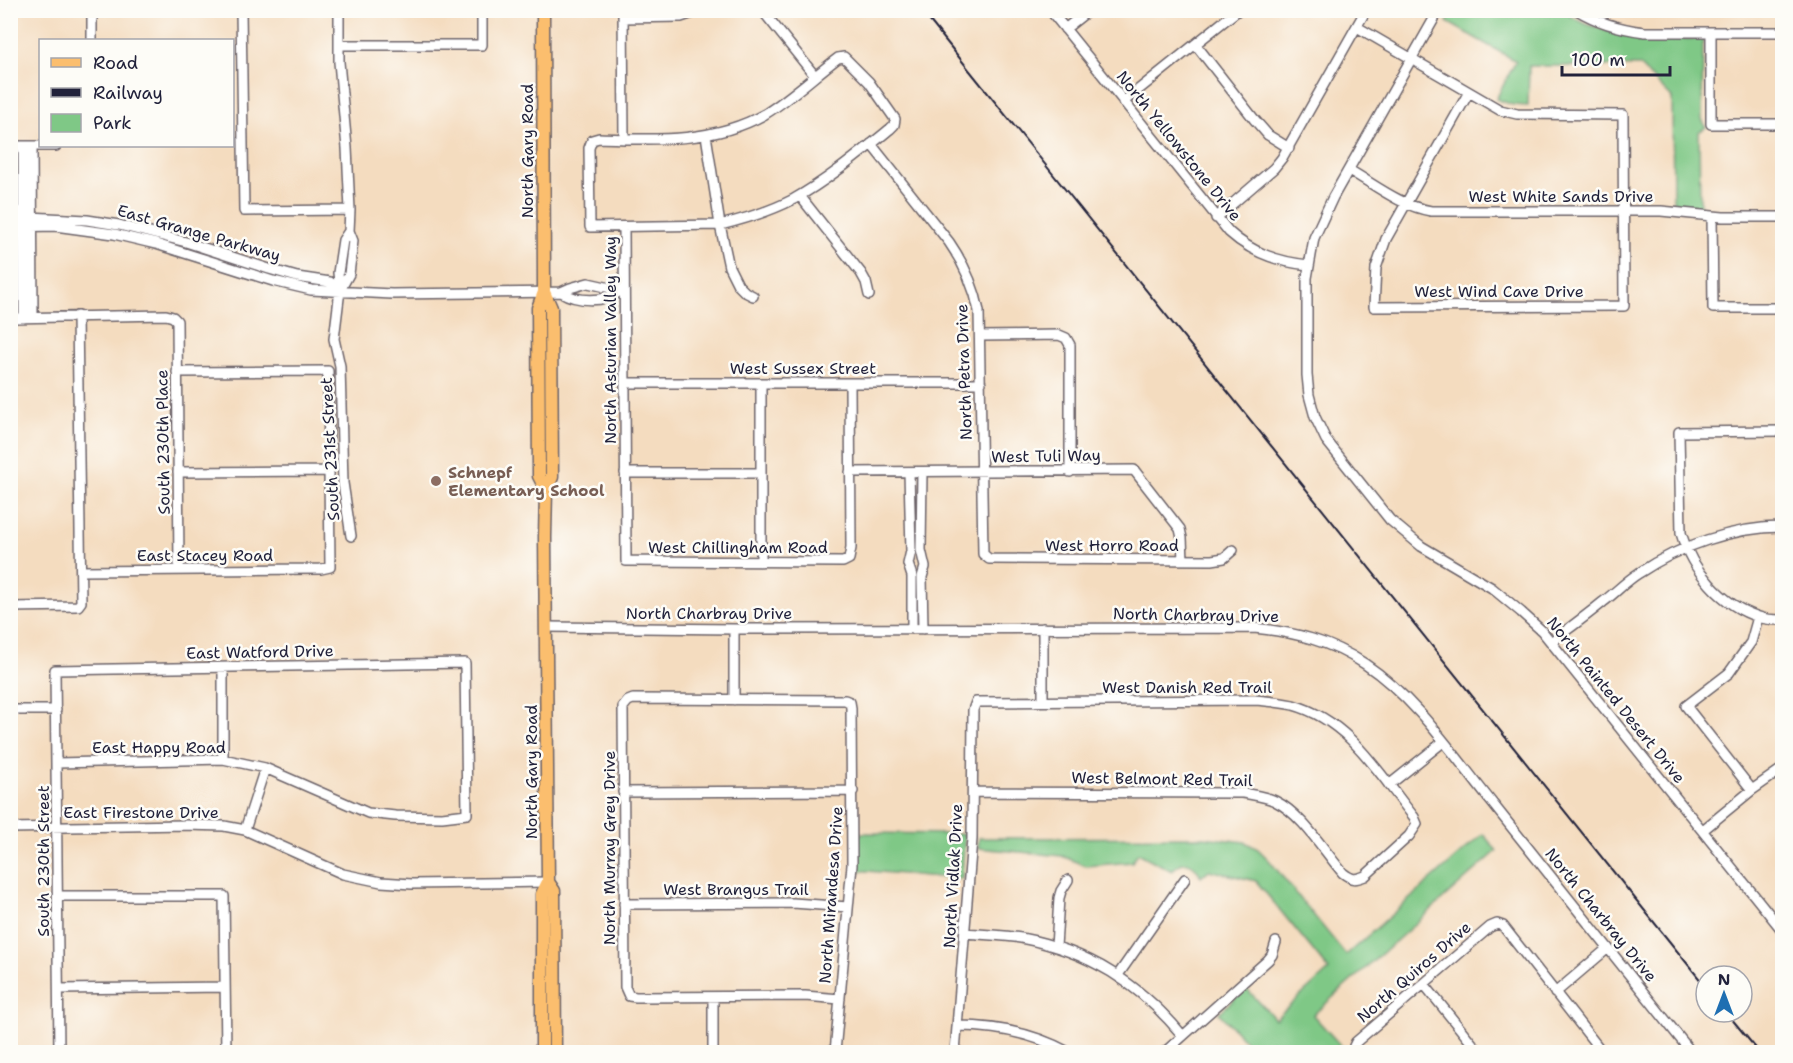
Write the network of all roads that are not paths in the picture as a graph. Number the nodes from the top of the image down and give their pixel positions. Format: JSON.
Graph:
{"nodes":[{"id":1,"x":92,"y":10,"type":"edge"},
{"id":2,"x":241,"y":10,"type":"edge"},
{"id":3,"x":339,"y":10,"type":"edge"},
{"id":4,"x":482,"y":10,"type":"edge"},
{"id":5,"x":543,"y":10,"type":"edge"},
{"id":6,"x":702,"y":10,"type":"edge"},
{"id":7,"x":762,"y":10,"type":"edge"},
{"id":8,"x":1050,"y":10,"type":"edge"},
{"id":9,"x":1089,"y":10,"type":"edge"},
{"id":10,"x":1238,"y":10,"type":"edge"},
{"id":11,"x":1366,"y":10,"type":"edge"},
{"id":12,"x":1439,"y":10,"type":"edge"},
{"id":13,"x":1576,"y":10,"type":"edge"},
{"id":14,"x":623,"y":14,"type":"edge"},
{"id":15,"x":1357,"y":27,"type":"junction"},
{"id":16,"x":1065,"y":29,"type":"junction"},
{"id":17,"x":1711,"y":32,"type":"junction"},
{"id":18,"x":1782,"y":32,"type":"edge"},
{"id":19,"x":92,"y":39,"type":"edge"},
{"id":20,"x":339,"y":45,"type":"junction"},
{"id":21,"x":1196,"y":45,"type":"junction"},
{"id":22,"x":237,"y":46,"type":"edge"},
{"id":23,"x":1412,"y":58,"type":"junction"},
{"id":24,"x":815,"y":76,"type":"junction"},
{"id":25,"x":1469,"y":92,"type":"junction"},
{"id":26,"x":1123,"y":102,"type":"junction"},
{"id":27,"x":1782,"y":124,"type":"edge"},
{"id":28,"x":706,"y":135,"type":"junction"},
{"id":29,"x":624,"y":139,"type":"junction"},
{"id":30,"x":234,"y":144,"type":"edge"},
{"id":31,"x":243,"y":144,"type":"junction"},
{"id":32,"x":872,"y":144,"type":"junction"},
{"id":33,"x":10,"y":146,"type":"edge"},
{"id":34,"x":28,"y":146,"type":"junction"},
{"id":35,"x":39,"y":146,"type":"edge"},
{"id":36,"x":1289,"y":148,"type":"junction"},
{"id":37,"x":1349,"y":170,"type":"junction"},
{"id":38,"x":800,"y":196,"type":"junction"},
{"id":39,"x":1406,"y":204,"type":"junction"},
{"id":40,"x":350,"y":210,"type":"junction"},
{"id":41,"x":1623,"y":211,"type":"junction"},
{"id":42,"x":10,"y":216,"type":"edge"},
{"id":43,"x":27,"y":216,"type":"junction"},
{"id":44,"x":1712,"y":216,"type":"junction"},
{"id":45,"x":1782,"y":217,"type":"edge"},
{"id":46,"x":1216,"y":218,"type":"junction"},
{"id":47,"x":720,"y":225,"type":"junction"},
{"id":48,"x":10,"y":227,"type":"edge"},
{"id":49,"x":624,"y":227,"type":"junction"},
{"id":50,"x":27,"y":228,"type":"junction"},
{"id":51,"x":1309,"y":265,"type":"junction"},
{"id":52,"x":595,"y":285,"type":"junction"},
{"id":53,"x":340,"y":290,"type":"junction"},
{"id":54,"x":622,"y":291,"type":"junction"},
{"id":55,"x":544,"y":292,"type":"junction"},
{"id":56,"x":561,"y":292,"type":"junction"},
{"id":57,"x":869,"y":295,"type":"dead end"},
{"id":58,"x":753,"y":296,"type":"dead end"},
{"id":59,"x":594,"y":299,"type":"junction"},
{"id":60,"x":1782,"y":308,"type":"edge"},
{"id":61,"x":77,"y":316,"type":"junction"},
{"id":62,"x":10,"y":318,"type":"edge"},
{"id":63,"x":28,"y":318,"type":"junction"},
{"id":64,"x":980,"y":336,"type":"junction"},
{"id":65,"x":177,"y":372,"type":"junction"},
{"id":66,"x":625,"y":383,"type":"junction"},
{"id":67,"x":761,"y":383,"type":"junction"},
{"id":68,"x":850,"y":383,"type":"junction"},
{"id":69,"x":981,"y":383,"type":"junction"},
{"id":70,"x":1782,"y":431,"type":"edge"},
{"id":71,"x":329,"y":471,"type":"junction"},
{"id":72,"x":1070,"y":471,"type":"junction"},
{"id":73,"x":178,"y":472,"type":"junction"},
{"id":74,"x":850,"y":472,"type":"junction"},
{"id":75,"x":909,"y":472,"type":"junction"},
{"id":76,"x":922,"y":472,"type":"junction"},
{"id":77,"x":982,"y":472,"type":"junction"},
{"id":78,"x":625,"y":473,"type":"junction"},
{"id":79,"x":761,"y":473,"type":"junction"},
{"id":80,"x":1782,"y":527,"type":"edge"},
{"id":81,"x":351,"y":536,"type":"dead end"},
{"id":82,"x":1685,"y":549,"type":"junction"},
{"id":83,"x":1233,"y":550,"type":"dead end"},
{"id":84,"x":923,"y":556,"type":"junction"},
{"id":85,"x":909,"y":557,"type":"junction"},
{"id":86,"x":989,"y":559,"type":"joint"},
{"id":87,"x":1183,"y":560,"type":"junction"},
{"id":88,"x":626,"y":561,"type":"joint"},
{"id":89,"x":761,"y":562,"type":"junction"},
{"id":90,"x":330,"y":567,"type":"joint"},
{"id":91,"x":179,"y":569,"type":"junction"},
{"id":92,"x":81,"y":571,"type":"junction"},
{"id":93,"x":10,"y":607,"type":"edge"},
{"id":94,"x":1758,"y":617,"type":"junction"},
{"id":95,"x":1782,"y":620,"type":"edge"},
{"id":96,"x":546,"y":627,"type":"junction"},
{"id":97,"x":1043,"y":628,"type":"junction"},
{"id":98,"x":734,"y":629,"type":"junction"},
{"id":99,"x":912,"y":629,"type":"junction"},
{"id":100,"x":923,"y":629,"type":"junction"},
{"id":101,"x":1551,"y":642,"type":"junction"},
{"id":102,"x":223,"y":668,"type":"junction"},
{"id":103,"x":55,"y":670,"type":"joint"},
{"id":104,"x":734,"y":700,"type":"junction"},
{"id":105,"x":1043,"y":701,"type":"junction"},
{"id":106,"x":976,"y":702,"type":"joint"},
{"id":107,"x":10,"y":710,"type":"edge"},
{"id":108,"x":56,"y":710,"type":"junction"},
{"id":109,"x":1443,"y":742,"type":"junction"},
{"id":110,"x":223,"y":759,"type":"junction"},
{"id":111,"x":57,"y":763,"type":"junction"},
{"id":112,"x":265,"y":768,"type":"junction"},
{"id":113,"x":1782,"y":769,"type":"edge"},
{"id":114,"x":1389,"y":785,"type":"junction"},
{"id":115,"x":1752,"y":790,"type":"junction"},
{"id":116,"x":852,"y":791,"type":"junction"},
{"id":117,"x":623,"y":792,"type":"junction"},
{"id":118,"x":973,"y":792,"type":"junction"},
{"id":119,"x":467,"y":814,"type":"joint"},
{"id":120,"x":57,"y":827,"type":"junction"},
{"id":121,"x":10,"y":828,"type":"edge"},
{"id":122,"x":244,"y":830,"type":"junction"},
{"id":123,"x":1703,"y":830,"type":"junction"},
{"id":124,"x":1185,"y":879,"type":"dead end"},
{"id":125,"x":1351,"y":879,"type":"joint"},
{"id":126,"x":1068,"y":880,"type":"dead end"},
{"id":127,"x":548,"y":882,"type":"junction"},
{"id":128,"x":58,"y":896,"type":"junction"},
{"id":129,"x":624,"y":904,"type":"junction"},
{"id":130,"x":848,"y":907,"type":"junction"},
{"id":131,"x":1782,"y":930,"type":"edge"},
{"id":132,"x":966,"y":933,"type":"junction"},
{"id":133,"x":1276,"y":942,"type":"dead end"},
{"id":134,"x":1056,"y":947,"type":"junction"},
{"id":135,"x":1608,"y":948,"type":"junction"},
{"id":136,"x":1118,"y":975,"type":"junction"},
{"id":137,"x":1424,"y":984,"type":"junction"},
{"id":138,"x":225,"y":987,"type":"junction"},
{"id":139,"x":59,"y":989,"type":"junction"},
{"id":140,"x":1555,"y":993,"type":"junction"},
{"id":141,"x":713,"y":997,"type":"junction"},
{"id":142,"x":840,"y":999,"type":"junction"},
{"id":143,"x":958,"y":1026,"type":"junction"},
{"id":144,"x":1183,"y":1036,"type":"junction"},
{"id":145,"x":1354,"y":1050,"type":"edge"},
{"id":146,"x":59,"y":1053,"type":"edge"},
{"id":147,"x":226,"y":1053,"type":"edge"},
{"id":148,"x":542,"y":1053,"type":"edge"},
{"id":149,"x":555,"y":1053,"type":"edge"},
{"id":150,"x":714,"y":1053,"type":"edge"},
{"id":151,"x":835,"y":1053,"type":"edge"},
{"id":152,"x":956,"y":1053,"type":"edge"},
{"id":153,"x":1068,"y":1053,"type":"edge"},
{"id":154,"x":1164,"y":1053,"type":"edge"},
{"id":155,"x":1479,"y":1053,"type":"edge"},
{"id":156,"x":1602,"y":1053,"type":"edge"},
{"id":157,"x":1691,"y":1053,"type":"edge"}],
"edges":[{"from":1,"to":19,"type":"street"},
{"from":2,"to":22,"type":"street"},
{"from":3,"to":20,"type":"street","name":"South 231st Street"},
{"from":4,"to":20,"type":"street"},
{"from":5,"to":55,"type":"main road","name":"North Gary Road"},
{"from":6,"to":14,"type":"street"},
{"from":7,"to":24,"type":"street"},
{"from":8,"to":16,"type":"street","name":"North Yellowstone Drive"},
{"from":9,"to":16,"type":"street"},
{"from":10,"to":21,"type":"street"},
{"from":11,"to":15,"type":"street"},
{"from":12,"to":23,"type":"street","name":"North Painted Desert Drive"},
{"from":13,"to":17,"type":"street"},
{"from":14,"to":29,"type":"street"},
{"from":15,"to":23,"type":"street"},
{"from":15,"to":36,"type":"street"},
{"from":16,"to":26,"type":"street","name":"North Yellowstone Drive"},
{"from":17,"to":18,"type":"street"},
{"from":17,"to":27,"type":"street"},
{"from":20,"to":40,"type":"street","name":"South 231st Street"},
{"from":21,"to":26,"type":"street"},
{"from":21,"to":36,"type":"street"},
{"from":22,"to":31,"type":"street"},
{"from":23,"to":25,"type":"street"},
{"from":23,"to":37,"type":"street","name":"North Painted Desert Drive"},
{"from":24,"to":28,"type":"street"},
{"from":24,"to":32,"type":"street"},
{"from":25,"to":39,"type":"street"},
{"from":25,"to":41,"type":"street"},
{"from":26,"to":46,"type":"street","name":"North Yellowstone Drive"},
{"from":28,"to":29,"type":"street"},
{"from":28,"to":47,"type":"street"},
{"from":29,"to":49,"type":"street"},
{"from":30,"to":31,"type":"street"},
{"from":31,"to":40,"type":"street"},
{"from":32,"to":38,"type":"street"},
{"from":32,"to":64,"type":"street","name":"North Petra Drive"},
{"from":33,"to":34,"type":"street"},
{"from":34,"to":35,"type":"street"},
{"from":34,"to":43,"type":"street"},
{"from":36,"to":46,"type":"street"},
{"from":37,"to":39,"type":"street","name":"West White Sands Drive"},
{"from":37,"to":51,"type":"street","name":"North Painted Desert Drive"},
{"from":38,"to":47,"type":"street"},
{"from":38,"to":57,"type":"street"},
{"from":39,"to":41,"type":"street","name":"West White Sands Drive"},
{"from":39,"to":41,"type":"street","name":"West Wind Cave Drive"},
{"from":40,"to":53,"type":"street","name":"South 231st Street"},
{"from":41,"to":44,"type":"street","name":"West White Sands Drive"},
{"from":42,"to":43,"type":"street","name":"East Grange Parkway"},
{"from":43,"to":50,"type":"street"},
{"from":43,"to":53,"type":"street","name":"East Grange Parkway"},
{"from":44,"to":45,"type":"street","name":"West White Sands Drive"},
{"from":44,"to":60,"type":"street"},
{"from":46,"to":51,"type":"street","name":"North Yellowstone Drive"},
{"from":47,"to":49,"type":"street"},
{"from":47,"to":58,"type":"street"},
{"from":48,"to":50,"type":"street","name":"East Grange Parkway"},
{"from":49,"to":54,"type":"street","name":"North Asturian Valley Way"},
{"from":50,"to":53,"type":"street","name":"East Grange Parkway"},
{"from":50,"to":63,"type":"street"},
{"from":51,"to":101,"type":"street","name":"North Painted Desert Drive"},
{"from":52,"to":54,"type":"street"},
{"from":52,"to":56,"type":"street"},
{"from":52,"to":59,"type":"street"},
{"from":53,"to":55,"type":"street","name":"East Grange Parkway"},
{"from":53,"to":81,"type":"street","name":"South 231st Street"},
{"from":54,"to":59,"type":"street"},
{"from":54,"to":66,"type":"street","name":"North Asturian Valley Way"},
{"from":55,"to":56,"type":"street","name":"East Grange Parkway"},
{"from":55,"to":96,"type":"main road","name":"North Gary Road"},
{"from":56,"to":59,"type":"street"},
{"from":61,"to":63,"type":"street"},
{"from":61,"to":65,"type":"street","name":"South 230th Place"},
{"from":61,"to":92,"type":"street"},
{"from":62,"to":63,"type":"street"},
{"from":64,"to":69,"type":"street","name":"North Petra Drive"},
{"from":64,"to":72,"type":"street"},
{"from":65,"to":71,"type":"street","name":"South 231st Street"},
{"from":65,"to":73,"type":"street","name":"South 230th Place"},
{"from":66,"to":67,"type":"street","name":"West Sussex Street"},
{"from":66,"to":78,"type":"street","name":"North Asturian Valley Way"},
{"from":67,"to":68,"type":"street","name":"West Sussex Street"},
{"from":67,"to":79,"type":"street"},
{"from":68,"to":69,"type":"street","name":"West Sussex Street"},
{"from":68,"to":74,"type":"street"},
{"from":69,"to":77,"type":"street","name":"North Petra Drive"},
{"from":70,"to":82,"type":"street"},
{"from":71,"to":73,"type":"street"},
{"from":71,"to":90,"type":"street","name":"South 231st Street"},
{"from":72,"to":77,"type":"street","name":"West Tuli Way"},
{"from":72,"to":87,"type":"street","name":"West Tuli Way"},
{"from":73,"to":91,"type":"street","name":"South 230th Place"},
{"from":74,"to":75,"type":"street","name":"West Tuli Way"},
{"from":74,"to":89,"type":"street","name":"West Chillingham Road"},
{"from":75,"to":76,"type":"street","name":"West Tuli Way"},
{"from":75,"to":85,"type":"street"},
{"from":76,"to":77,"type":"street","name":"West Tuli Way"},
{"from":76,"to":84,"type":"street"},
{"from":77,"to":86,"type":"street","name":"North Petra Drive"},
{"from":78,"to":79,"type":"street"},
{"from":78,"to":88,"type":"street","name":"North Asturian Valley Way"},
{"from":79,"to":89,"type":"street"},
{"from":80,"to":82,"type":"street"},
{"from":82,"to":94,"type":"street"},
{"from":82,"to":101,"type":"street"},
{"from":83,"to":87,"type":"street","name":"West Horro Road"},
{"from":84,"to":85,"type":"street"},
{"from":84,"to":100,"type":"street"},
{"from":85,"to":99,"type":"street"},
{"from":86,"to":87,"type":"street","name":"West Horro Road"},
{"from":88,"to":89,"type":"street","name":"West Chillingham Road"},
{"from":90,"to":91,"type":"street","name":"East Stacey Road"},
{"from":91,"to":92,"type":"street","name":"East Stacey Road"},
{"from":92,"to":93,"type":"street"},
{"from":94,"to":95,"type":"street"},
{"from":94,"to":115,"type":"street"},
{"from":96,"to":98,"type":"street","name":"North Charbray Drive"},
{"from":96,"to":127,"type":"main road","name":"North Gary Road"},
{"from":97,"to":100,"type":"street","name":"North Charbray Drive"},
{"from":97,"to":105,"type":"street"},
{"from":97,"to":109,"type":"street","name":"North Charbray Drive"},
{"from":98,"to":99,"type":"street","name":"North Charbray Drive"},
{"from":98,"to":104,"type":"street"},
{"from":99,"to":100,"type":"street","name":"North Charbray Drive"},
{"from":101,"to":123,"type":"street","name":"North Painted Desert Drive"},
{"from":102,"to":103,"type":"street","name":"East Watford Drive"},
{"from":102,"to":110,"type":"street"},
{"from":102,"to":119,"type":"street","name":"East Watford Drive"},
{"from":103,"to":108,"type":"street","name":"South 230th Street"},
{"from":104,"to":116,"type":"street","name":"North Mirandesa Drive"},
{"from":104,"to":117,"type":"street","name":"North Murray Grey Drive"},
{"from":105,"to":106,"type":"street","name":"West Danish Red Trail"},
{"from":105,"to":114,"type":"street","name":"West Danish Red Trail"},
{"from":106,"to":118,"type":"street","name":"North Vidlak Drive"},
{"from":107,"to":108,"type":"street"},
{"from":108,"to":111,"type":"street","name":"South 230th Street"},
{"from":109,"to":114,"type":"street"},
{"from":109,"to":135,"type":"street","name":"North Charbray Drive"},
{"from":110,"to":111,"type":"street","name":"East Happy Road"},
{"from":110,"to":112,"type":"street","name":"East Happy Road"},
{"from":111,"to":120,"type":"street","name":"South 230th Street"},
{"from":112,"to":119,"type":"street","name":"East Happy Road"},
{"from":112,"to":122,"type":"street"},
{"from":113,"to":115,"type":"street"},
{"from":114,"to":125,"type":"street","name":"West Danish Red Trail"},
{"from":115,"to":123,"type":"street"},
{"from":116,"to":117,"type":"street"},
{"from":116,"to":130,"type":"street","name":"North Mirandesa Drive"},
{"from":117,"to":129,"type":"street","name":"North Murray Grey Drive"},
{"from":118,"to":125,"type":"street","name":"West Belmont Red Trail"},
{"from":118,"to":132,"type":"street","name":"North Vidlak Drive"},
{"from":120,"to":121,"type":"street","name":"East Firestone Drive"},
{"from":120,"to":122,"type":"street","name":"East Firestone Drive"},
{"from":120,"to":128,"type":"street","name":"South 230th Street"},
{"from":122,"to":127,"type":"street","name":"East Firestone Drive"},
{"from":123,"to":131,"type":"street","name":"North Painted Desert Drive"},
{"from":124,"to":136,"type":"street"},
{"from":126,"to":134,"type":"street"},
{"from":127,"to":148,"type":"main road"},
{"from":127,"to":149,"type":"main road","name":"North Gary Road"},
{"from":128,"to":138,"type":"street"},
{"from":128,"to":139,"type":"street","name":"South 230th Street"},
{"from":129,"to":130,"type":"street","name":"West Brangus Trail"},
{"from":129,"to":141,"type":"street","name":"North Murray Grey Drive"},
{"from":130,"to":142,"type":"street","name":"North Mirandesa Drive"},
{"from":132,"to":134,"type":"street"},
{"from":132,"to":143,"type":"street","name":"North Vidlak Drive"},
{"from":133,"to":144,"type":"street"},
{"from":134,"to":136,"type":"street"},
{"from":135,"to":140,"type":"street"},
{"from":135,"to":157,"type":"street","name":"North Charbray Drive"},
{"from":136,"to":144,"type":"street"},
{"from":137,"to":140,"type":"street","name":"North Quiros Drive"},
{"from":137,"to":145,"type":"street","name":"North Quiros Drive"},
{"from":137,"to":155,"type":"street"},
{"from":138,"to":139,"type":"street"},
{"from":138,"to":147,"type":"street"},
{"from":139,"to":146,"type":"street","name":"South 230th Street"},
{"from":140,"to":156,"type":"street"},
{"from":141,"to":142,"type":"street"},
{"from":141,"to":150,"type":"street"},
{"from":142,"to":151,"type":"street","name":"North Mirandesa Drive"},
{"from":143,"to":152,"type":"street","name":"North Vidlak Drive"},
{"from":143,"to":153,"type":"street"},
{"from":144,"to":154,"type":"street"}]}
